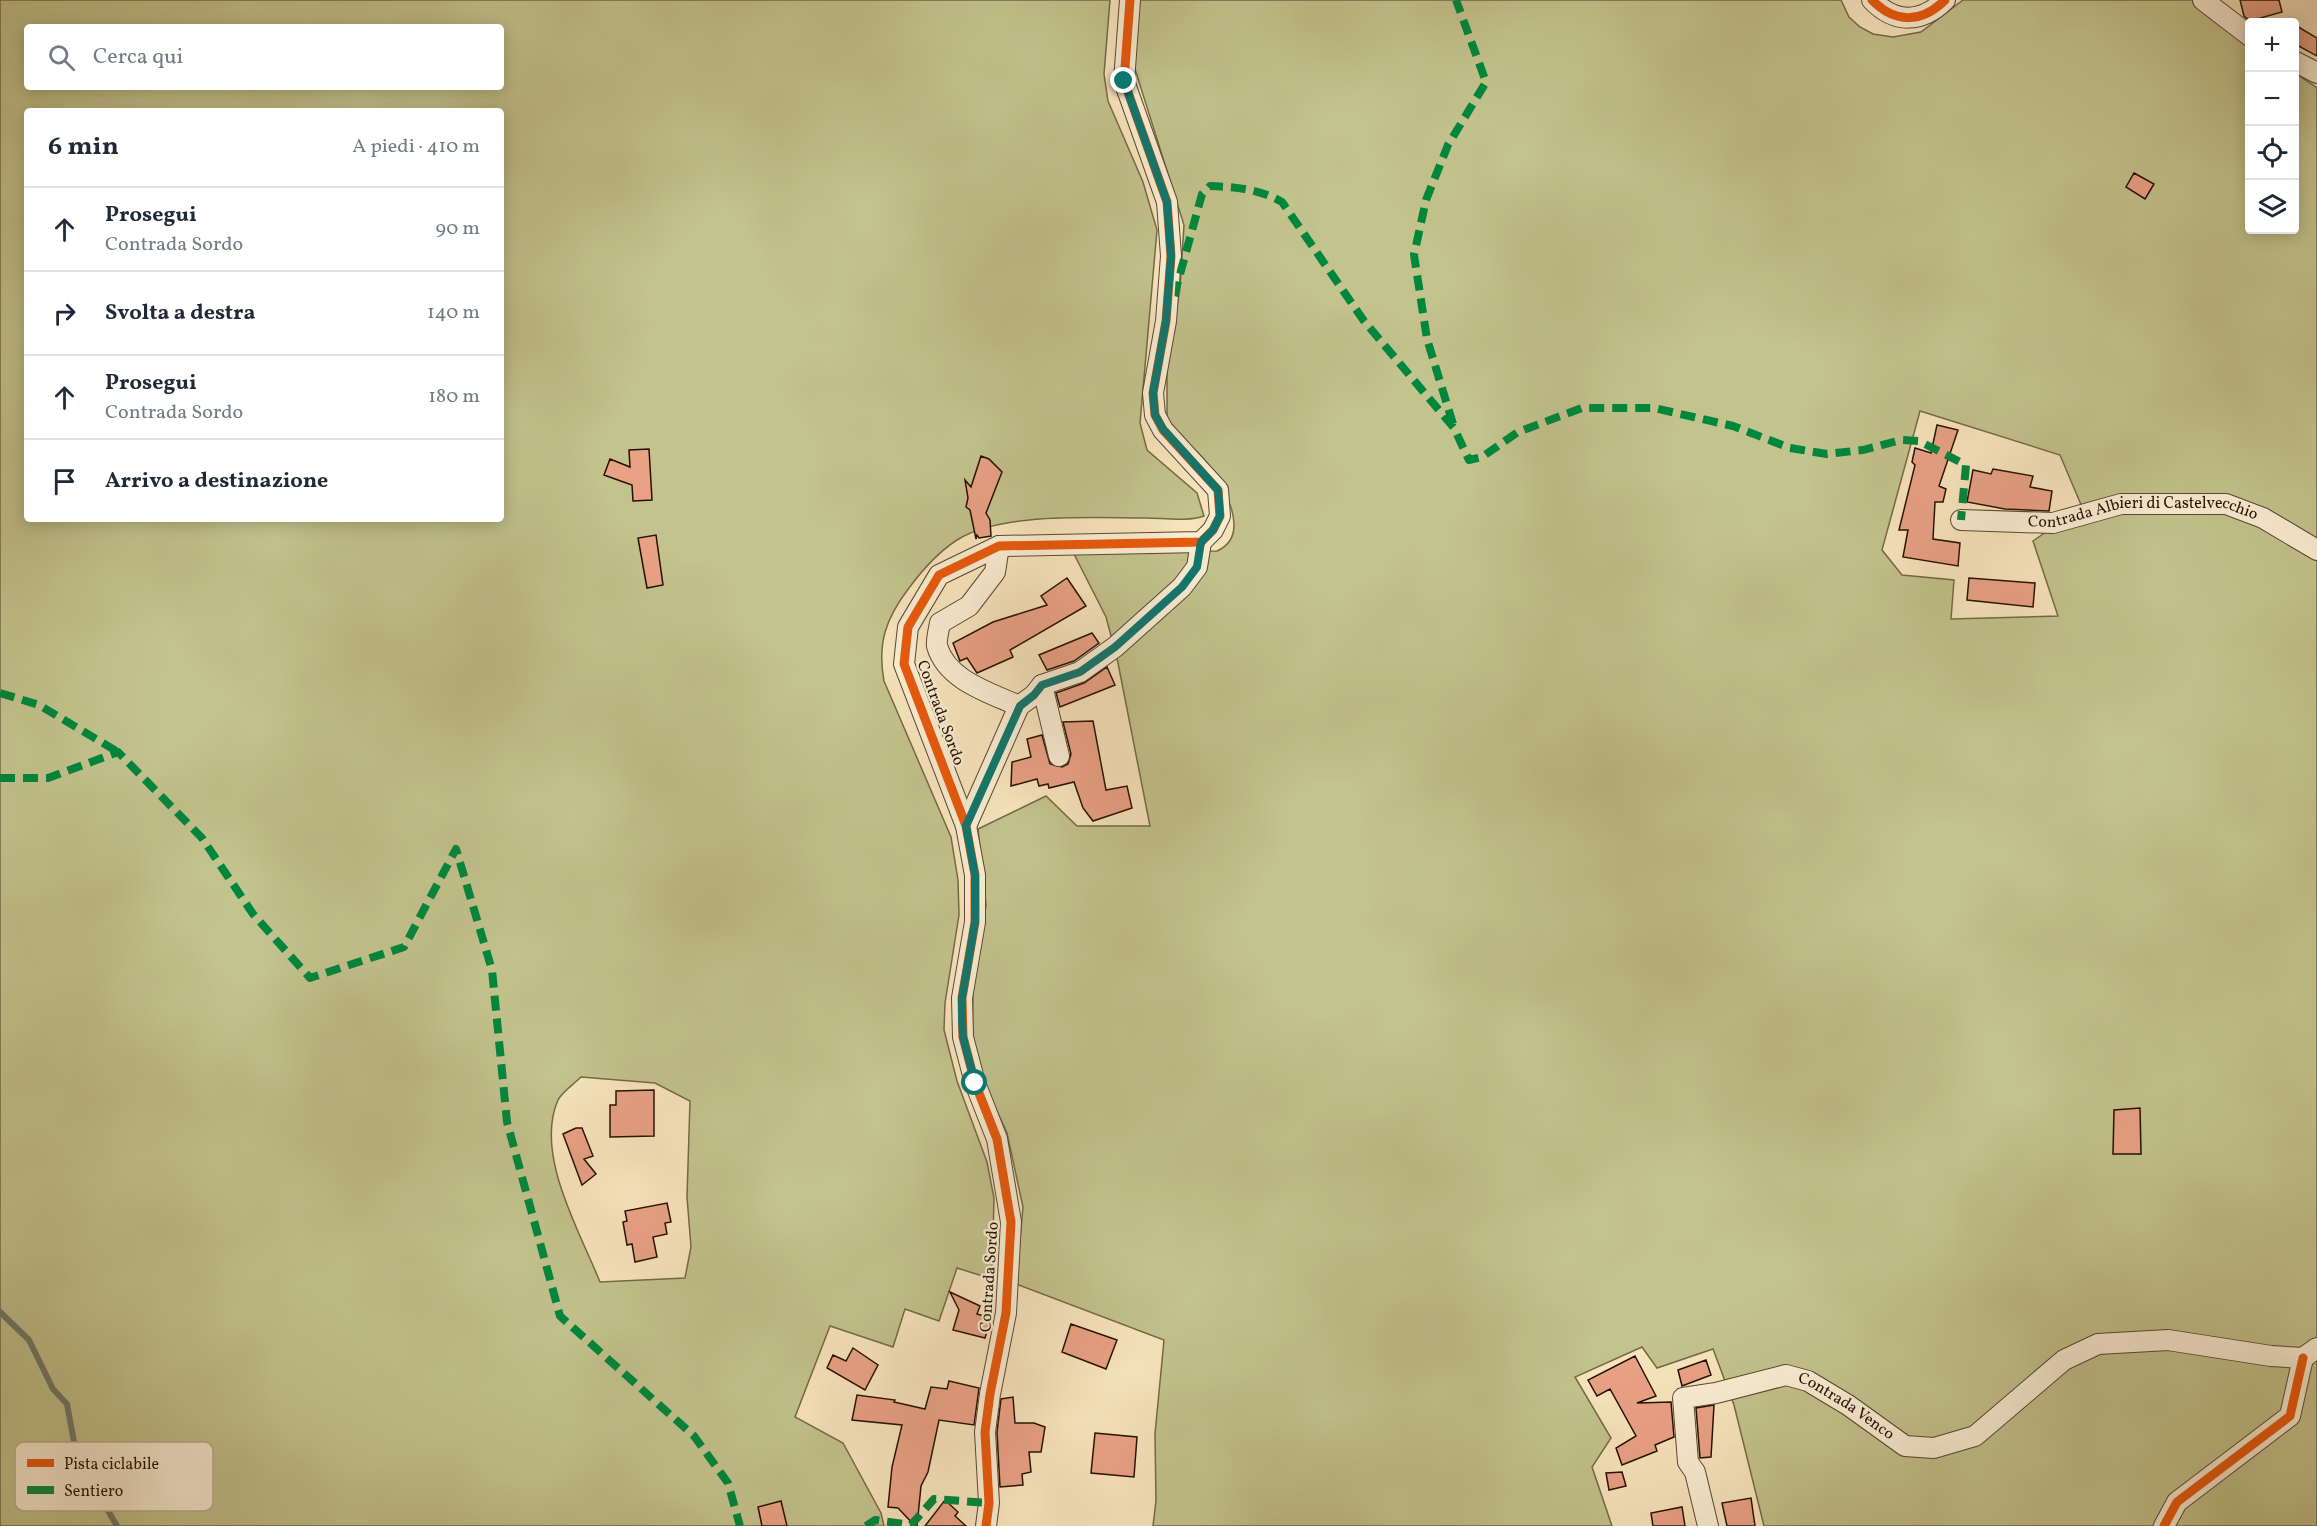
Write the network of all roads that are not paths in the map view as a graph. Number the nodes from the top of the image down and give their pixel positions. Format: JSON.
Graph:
{"nodes":[{"id":1,"x":1130,"y":0,"type":"edge"},
{"id":2,"x":1872,"y":0,"type":"edge"},
{"id":3,"x":1945,"y":0,"type":"edge"},
{"id":4,"x":2203,"y":0,"type":"edge"},
{"id":5,"x":2245,"y":32,"type":"edge"},
{"id":6,"x":2299,"y":63,"type":"edge"},
{"id":7,"x":2317,"y":73,"type":"edge"},
{"id":8,"x":1961,"y":519,"type":"dead end"},
{"id":9,"x":1201,"y":542,"type":"junction"},
{"id":10,"x":999,"y":546,"type":"junction"},
{"id":11,"x":2317,"y":550,"type":"edge"},
{"id":12,"x":1042,"y":685,"type":"junction"},
{"id":13,"x":1020,"y":706,"type":"junction"},
{"id":14,"x":1059,"y":756,"type":"dead end"},
{"id":15,"x":966,"y":826,"type":"junction"},
{"id":16,"x":2310,"y":1353,"type":"edge"},
{"id":17,"x":986,"y":1526,"type":"edge"},
{"id":18,"x":1708,"y":1526,"type":"edge"},
{"id":19,"x":2164,"y":1526,"type":"edge"}],
"edges":[{"from":1,"to":9,"type":"street"},
{"from":2,"to":3,"type":"street"},
{"from":4,"to":5,"type":"street"},
{"from":6,"to":7,"type":"street"},
{"from":8,"to":11,"type":"street","name":"Contrada Albieri di Castelvecchio"},
{"from":9,"to":10,"type":"street","name":"Contrada Sordo"},
{"from":9,"to":12,"type":"street"},
{"from":10,"to":13,"type":"street"},
{"from":10,"to":15,"type":"street","name":"Contrada Sordo"},
{"from":12,"to":13,"type":"street"},
{"from":12,"to":14,"type":"street"},
{"from":13,"to":15,"type":"street"},
{"from":15,"to":17,"type":"street","name":"Contrada Sordo"},
{"from":16,"to":18,"type":"street","name":"Contrada Venco"},
{"from":16,"to":19,"type":"street"}]}
